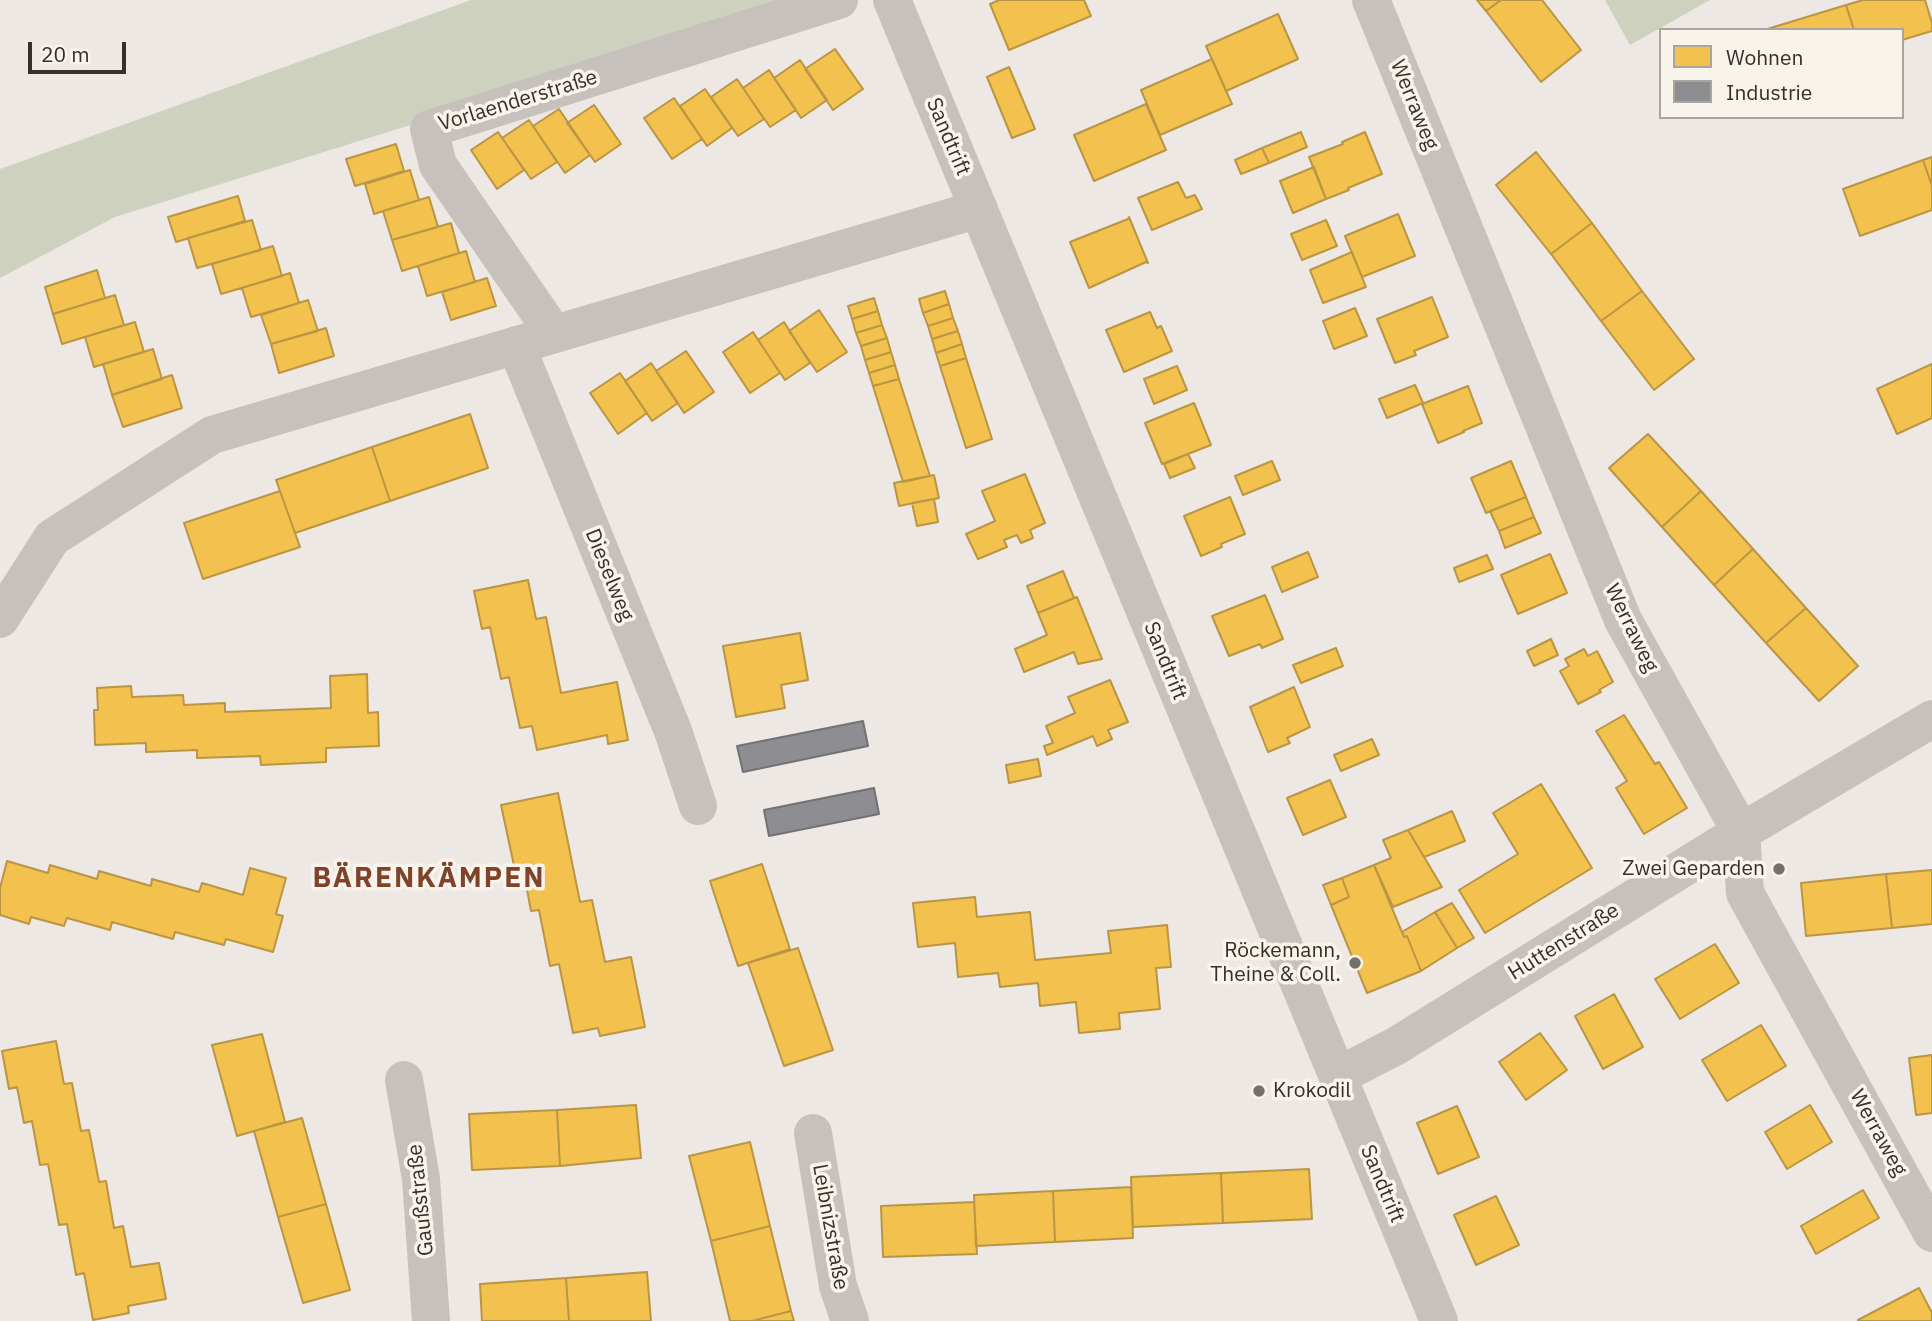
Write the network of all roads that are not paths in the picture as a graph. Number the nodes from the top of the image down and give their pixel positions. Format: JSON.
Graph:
{"nodes":[{"id":1,"x":839,"y":0,"type":"edge"},
{"id":2,"x":892,"y":0,"type":"edge"},
{"id":3,"x":1371,"y":0,"type":"edge"},
{"id":4,"x":978,"y":209,"type":"junction"},
{"id":5,"x":554,"y":334,"type":"junction"},
{"id":6,"x":516,"y":345,"type":"junction"},
{"id":7,"x":0,"y":619,"type":"edge"},
{"id":8,"x":1932,"y":719,"type":"edge"},
{"id":9,"x":698,"y":806,"type":"dead end"},
{"id":10,"x":1741,"y":832,"type":"junction"},
{"id":11,"x":1338,"y":1076,"type":"junction"},
{"id":12,"x":404,"y":1080,"type":"dead end"},
{"id":13,"x":813,"y":1133,"type":"dead end"},
{"id":14,"x":1932,"y":1233,"type":"edge"},
{"id":15,"x":431,"y":1321,"type":"edge"},
{"id":16,"x":850,"y":1321,"type":"edge"},
{"id":17,"x":1439,"y":1321,"type":"edge"}],
"edges":[{"from":1,"to":5,"type":"street","name":"Vorlaenderstraße"},
{"from":2,"to":4,"type":"street","name":"Sandtrift"},
{"from":3,"to":10,"type":"street","name":"Werraweg"},
{"from":4,"to":5,"type":"street"},
{"from":4,"to":11,"type":"street","name":"Sandtrift"},
{"from":5,"to":6,"type":"street"},
{"from":6,"to":7,"type":"street"},
{"from":6,"to":9,"type":"street","name":"Dieselweg"},
{"from":8,"to":10,"type":"street","name":"Huttenstraße"},
{"from":10,"to":11,"type":"street","name":"Huttenstraße"},
{"from":10,"to":14,"type":"street","name":"Werraweg"},
{"from":11,"to":17,"type":"street","name":"Sandtrift"},
{"from":12,"to":15,"type":"street","name":"Gaußstraße"},
{"from":13,"to":16,"type":"street","name":"Leibnizstraße"}]}
